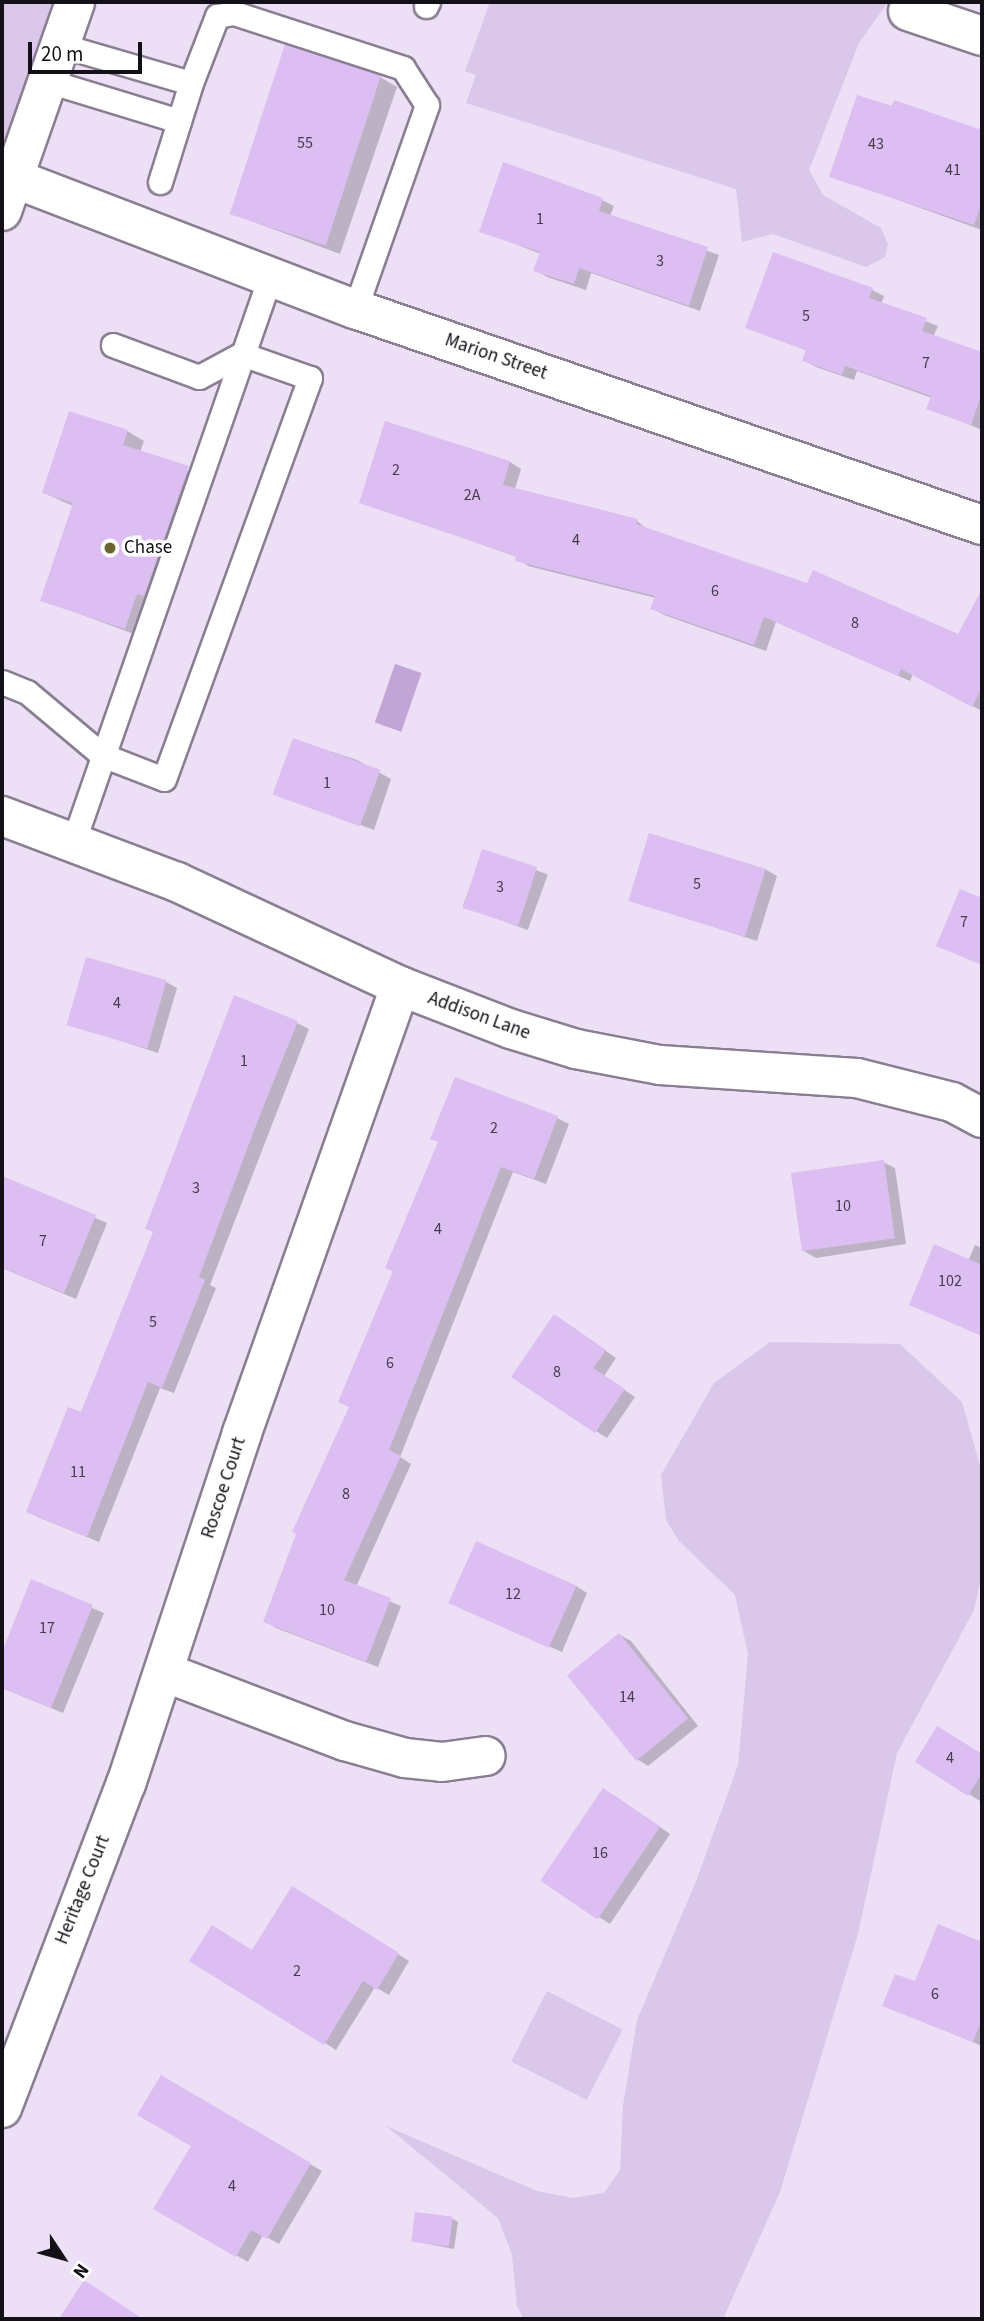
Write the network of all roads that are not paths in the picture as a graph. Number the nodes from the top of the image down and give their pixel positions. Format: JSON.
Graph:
{"nodes":[{"id":1,"x":75,"y":2,"type":"edge"},
{"id":2,"x":908,"y":11,"type":"dead end"},
{"id":3,"x":982,"y":36,"type":"edge"},
{"id":4,"x":60,"y":45,"type":"junction"},
{"id":5,"x":48,"y":81,"type":"junction"},
{"id":6,"x":191,"y":83,"type":"junction"},
{"id":7,"x":179,"y":121,"type":"junction"},
{"id":8,"x":160,"y":182,"type":"dead end"},
{"id":9,"x":8,"y":195,"type":"edge"},
{"id":10,"x":270,"y":277,"type":"junction"},
{"id":11,"x":355,"y":309,"type":"junction"},
{"id":12,"x":113,"y":345,"type":"dead end"},
{"id":13,"x":242,"y":354,"type":"junction"},
{"id":14,"x":982,"y":525,"type":"edge"},
{"id":15,"x":2,"y":682,"type":"edge"},
{"id":16,"x":102,"y":755,"type":"junction"},
{"id":17,"x":2,"y":816,"type":"edge"},
{"id":18,"x":74,"y":840,"type":"junction"},
{"id":19,"x":400,"y":986,"type":"junction"},
{"id":20,"x":982,"y":1118,"type":"edge"},
{"id":21,"x":164,"y":1672,"type":"junction"},
{"id":22,"x":486,"y":1756,"type":"dead end"},
{"id":23,"x":2,"y":2108,"type":"edge"}],
"edges":[{"from":1,"to":4,"type":"street"},
{"from":2,"to":3,"type":"street"},
{"from":4,"to":5,"type":"street"},
{"from":4,"to":6,"type":"lane"},
{"from":5,"to":7,"type":"lane"},
{"from":5,"to":9,"type":"street"},
{"from":6,"to":7,"type":"lane"},
{"from":6,"to":11,"type":"lane"},
{"from":7,"to":8,"type":"lane"},
{"from":9,"to":10,"type":"street","name":"Marion Street"},
{"from":10,"to":11,"type":"street","name":"Marion Street"},
{"from":10,"to":13,"type":"lane"},
{"from":11,"to":14,"type":"street","name":"Marion Street"},
{"from":12,"to":13,"type":"lane"},
{"from":13,"to":16,"type":"lane"},
{"from":13,"to":16,"type":"lane"},
{"from":15,"to":16,"type":"lane"},
{"from":16,"to":18,"type":"lane"},
{"from":17,"to":18,"type":"street","name":"Addison Lane"},
{"from":18,"to":19,"type":"street","name":"Addison Lane"},
{"from":19,"to":20,"type":"street","name":"Addison Lane"},
{"from":19,"to":21,"type":"street","name":"Roscoe Court"},
{"from":21,"to":22,"type":"street"},
{"from":21,"to":23,"type":"street","name":"Heritage Court"}]}
